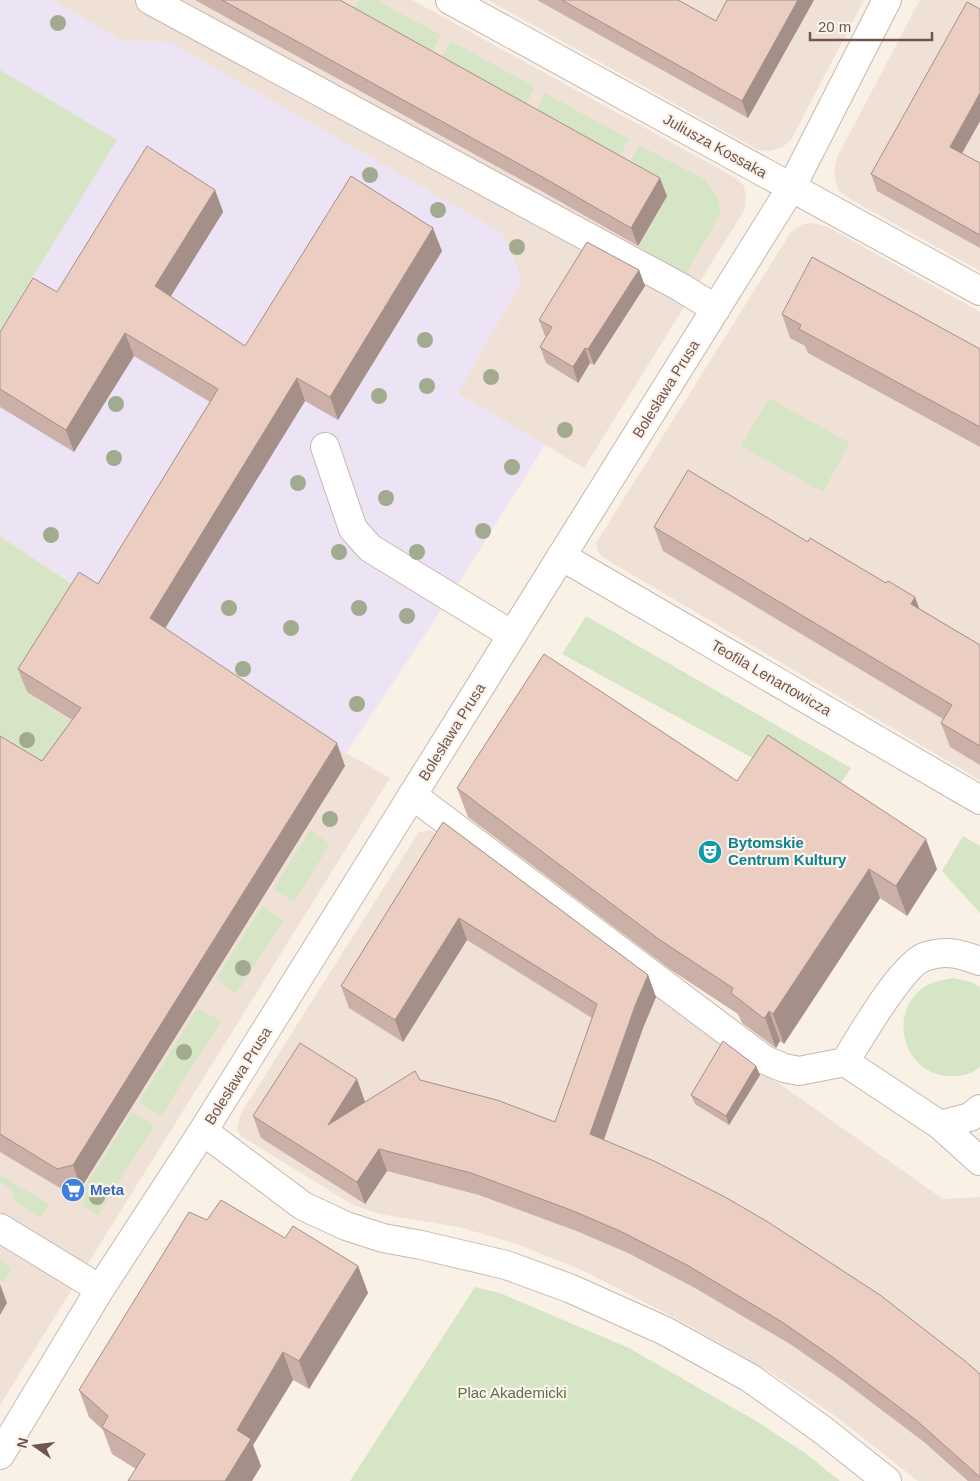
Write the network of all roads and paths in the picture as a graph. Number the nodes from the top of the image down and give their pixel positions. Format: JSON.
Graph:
{"nodes":[{"id":1,"x":150,"y":0,"type":"edge"},
{"id":2,"x":450,"y":0,"type":"edge"},
{"id":3,"x":887,"y":0,"type":"edge"},
{"id":4,"x":791,"y":188,"type":"junction"},
{"id":5,"x":980,"y":291,"type":"edge"},
{"id":6,"x":716,"y":309,"type":"junction"},
{"id":7,"x":325,"y":446,"type":"dead end"},
{"id":8,"x":561,"y":556,"type":"junction"},
{"id":9,"x":512,"y":635,"type":"junction"},
{"id":10,"x":412,"y":796,"type":"junction"},
{"id":11,"x":980,"y":800,"type":"edge"},
{"id":12,"x":980,"y":961,"type":"edge"},
{"id":13,"x":845,"y":1062,"type":"junction"},
{"id":14,"x":980,"y":1109,"type":"edge"},
{"id":15,"x":940,"y":1125,"type":"junction"},
{"id":16,"x":203,"y":1131,"type":"junction"},
{"id":17,"x":980,"y":1161,"type":"edge"},
{"id":18,"x":0,"y":1228,"type":"edge"},
{"id":19,"x":100,"y":1289,"type":"junction"},
{"id":20,"x":0,"y":1455,"type":"edge"},
{"id":21,"x":887,"y":1481,"type":"edge"}],
"edges":[{"from":1,"to":6,"type":"street"},
{"from":2,"to":4,"type":"street","name":"Juliusza Kossaka"},
{"from":3,"to":4,"type":"street","name":"Bolesława Prusa"},
{"from":4,"to":5,"type":"street","name":"Juliusza Kossaka"},
{"from":4,"to":6,"type":"street","name":"Bolesława Prusa"},
{"from":6,"to":8,"type":"street","name":"Bolesława Prusa"},
{"from":7,"to":9,"type":"street"},
{"from":8,"to":9,"type":"street","name":"Bolesława Prusa"},
{"from":8,"to":11,"type":"street","name":"Teofila Lenartowicza"},
{"from":9,"to":10,"type":"street","name":"Bolesława Prusa"},
{"from":10,"to":13,"type":"street"},
{"from":10,"to":16,"type":"street","name":"Bolesława Prusa"},
{"from":12,"to":13,"type":"street"},
{"from":13,"to":15,"type":"street"},
{"from":14,"to":15,"type":"street"},
{"from":15,"to":17,"type":"street"},
{"from":16,"to":19,"type":"street","name":"Bolesława Prusa"},
{"from":16,"to":21,"type":"street"},
{"from":18,"to":19,"type":"street"},
{"from":19,"to":20,"type":"street","name":"Bolesława Prusa"}]}
